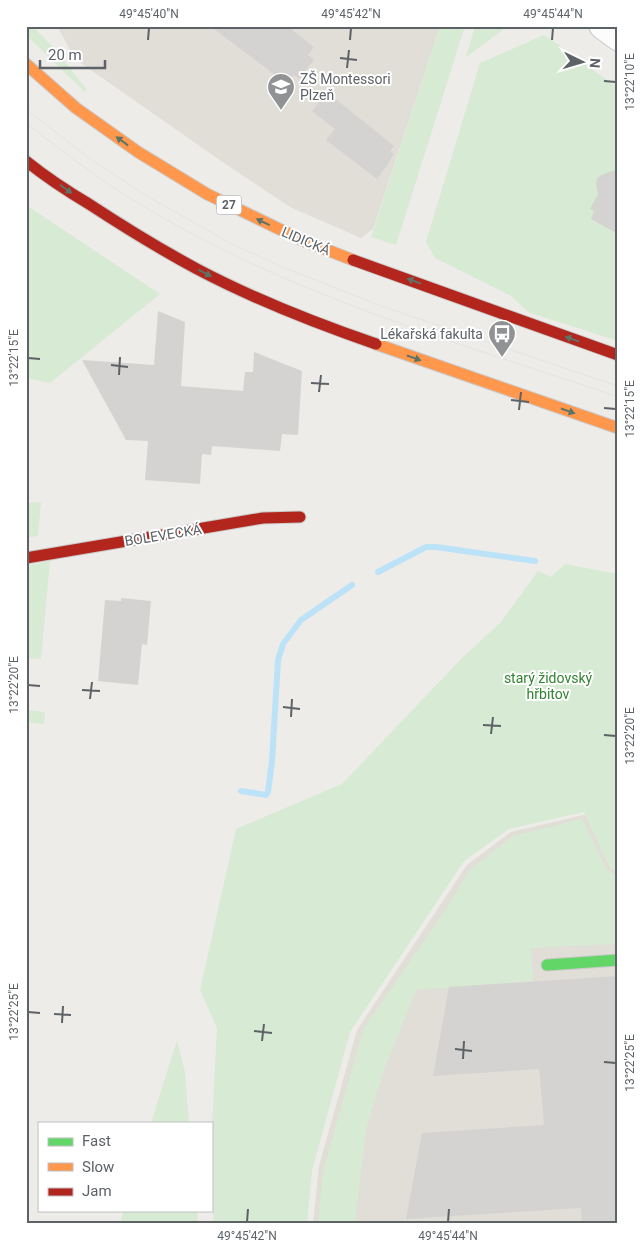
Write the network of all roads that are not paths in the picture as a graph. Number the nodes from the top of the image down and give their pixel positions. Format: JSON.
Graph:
{"nodes":[{"id":1,"x":26,"y":64,"type":"edge"},
{"id":2,"x":26,"y":161,"type":"edge"},
{"id":3,"x":618,"y":355,"type":"edge"},
{"id":4,"x":618,"y":428,"type":"edge"},
{"id":5,"x":300,"y":517,"type":"dead end"},
{"id":6,"x":26,"y":558,"type":"edge"},
{"id":7,"x":618,"y":960,"type":"edge"},
{"id":8,"x":547,"y":965,"type":"dead end"}],
"edges":[{"from":3,"to":1,"type":"main road","name":"LIDICKÁ","number":"27","one_way":true},
{"from":2,"to":4,"type":"main road","one_way":true},
{"from":5,"to":6,"type":"main road","name":"BOLEVECKÁ"},
{"from":7,"to":8,"type":"main road"}]}
